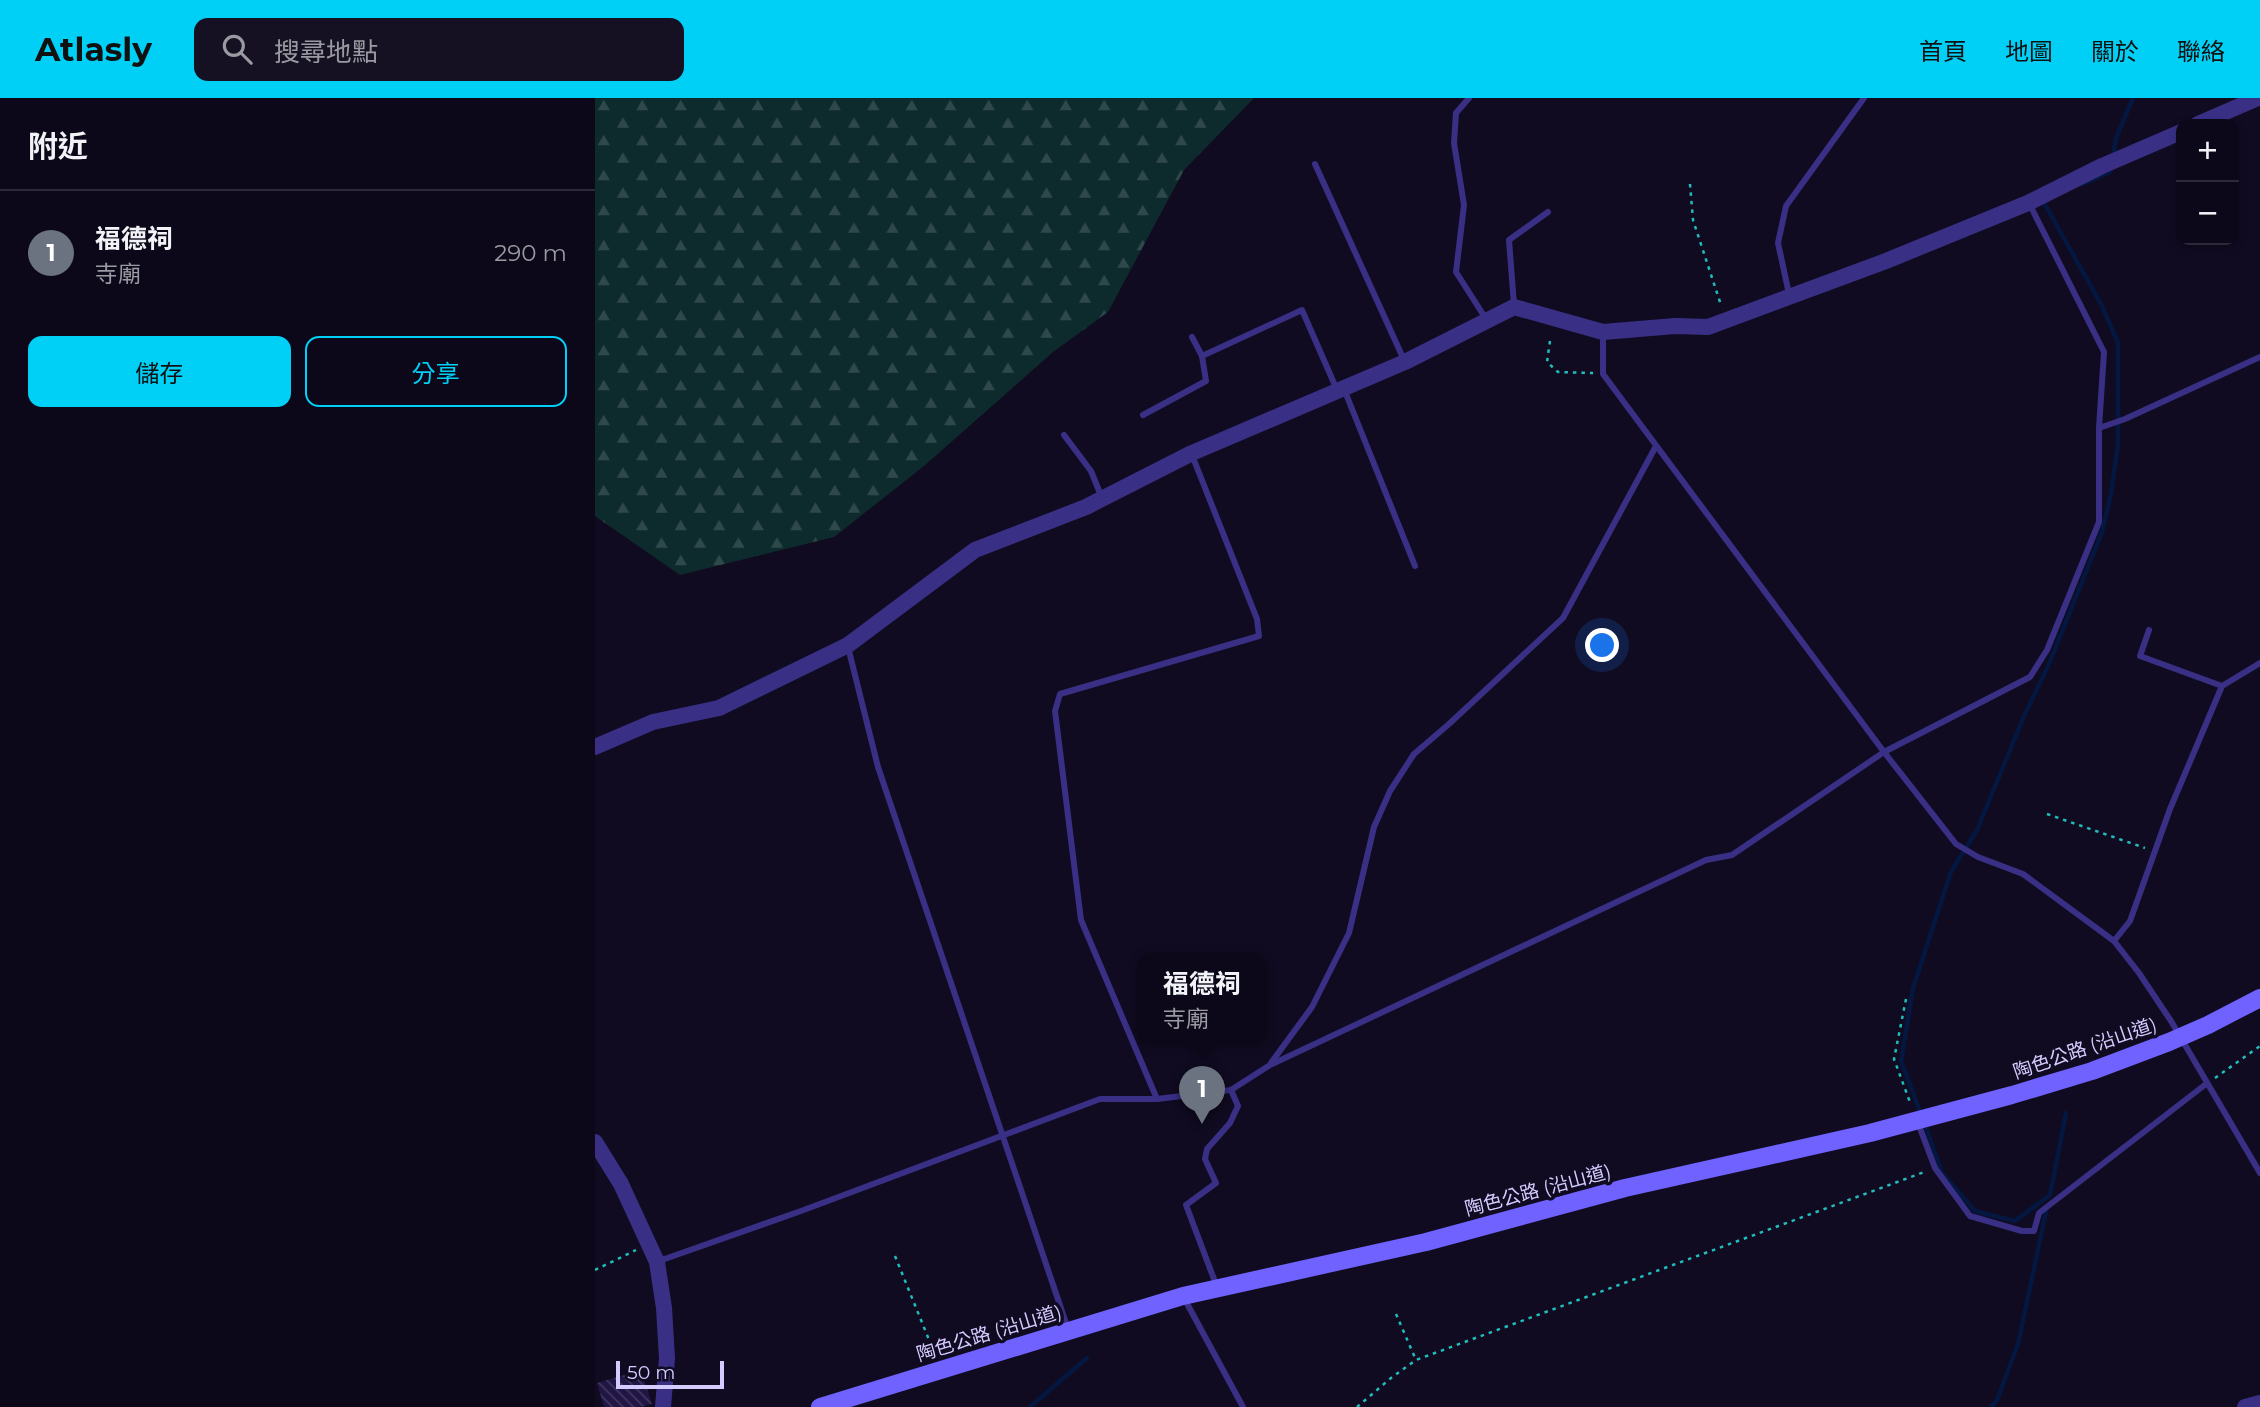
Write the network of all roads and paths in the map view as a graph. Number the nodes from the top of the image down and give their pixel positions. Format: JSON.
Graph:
{"nodes":[{"id":1,"x":1469,"y":98,"type":"edge"},
{"id":2,"x":1864,"y":98,"type":"edge"},
{"id":3,"x":2258,"y":98,"type":"edge"},
{"id":4,"x":2210,"y":119,"type":"edge"},
{"id":5,"x":2176,"y":134,"type":"edge"},
{"id":6,"x":1315,"y":164,"type":"dead end"},
{"id":7,"x":1690,"y":184,"type":"dead end"},
{"id":8,"x":2028,"y":203,"type":"junction"},
{"id":9,"x":1548,"y":212,"type":"dead end"},
{"id":10,"x":1789,"y":296,"type":"junction"},
{"id":11,"x":1514,"y":307,"type":"junction"},
{"id":12,"x":1487,"y":320,"type":"junction"},
{"id":13,"x":1726,"y":320,"type":"junction"},
{"id":14,"x":1602,"y":332,"type":"junction"},
{"id":15,"x":1192,"y":337,"type":"dead end"},
{"id":16,"x":1550,"y":341,"type":"dead end"},
{"id":17,"x":1202,"y":356,"type":"junction"},
{"id":18,"x":2260,"y":357,"type":"edge"},
{"id":19,"x":1405,"y":362,"type":"junction"},
{"id":20,"x":1603,"y":374,"type":"junction"},
{"id":21,"x":1341,"y":390,"type":"junction"},
{"id":22,"x":1143,"y":415,"type":"dead end"},
{"id":23,"x":2098,"y":428,"type":"junction"},
{"id":24,"x":1064,"y":435,"type":"dead end"},
{"id":25,"x":1656,"y":446,"type":"junction"},
{"id":26,"x":1192,"y":453,"type":"junction"},
{"id":27,"x":1102,"y":498,"type":"junction"},
{"id":28,"x":1415,"y":566,"type":"dead end"},
{"id":29,"x":2149,"y":630,"type":"dead end"},
{"id":30,"x":848,"y":645,"type":"junction"},
{"id":31,"x":2260,"y":663,"type":"edge"},
{"id":32,"x":2222,"y":686,"type":"junction"},
{"id":33,"x":595,"y":747,"type":"edge"},
{"id":34,"x":1884,"y":752,"type":"junction"},
{"id":35,"x":2047,"y":814,"type":"dead end"},
{"id":36,"x":2155,"y":851,"type":"junction"},
{"id":37,"x":2114,"y":941,"type":"junction"},
{"id":38,"x":2260,"y":998,"type":"edge"},
{"id":39,"x":1906,"y":999,"type":"dead end"},
{"id":40,"x":2181,"y":1038,"type":"junction"},
{"id":41,"x":2260,"y":1046,"type":"edge"},
{"id":42,"x":1270,"y":1065,"type":"junction"},
{"id":43,"x":2206,"y":1084,"type":"junction"},
{"id":44,"x":1231,"y":1090,"type":"junction"},
{"id":45,"x":1157,"y":1099,"type":"junction"},
{"id":46,"x":1918,"y":1121,"type":"junction"},
{"id":47,"x":1002,"y":1134,"type":"junction"},
{"id":48,"x":595,"y":1142,"type":"edge"},
{"id":49,"x":1935,"y":1168,"type":"junction"},
{"id":50,"x":2260,"y":1173,"type":"edge"},
{"id":51,"x":649,"y":1245,"type":"junction"},
{"id":52,"x":895,"y":1256,"type":"dead end"},
{"id":53,"x":657,"y":1262,"type":"junction"},
{"id":54,"x":595,"y":1270,"type":"edge"},
{"id":55,"x":1217,"y":1288,"type":"junction"},
{"id":56,"x":1183,"y":1296,"type":"junction"},
{"id":57,"x":1396,"y":1314,"type":"dead end"},
{"id":58,"x":1068,"y":1330,"type":"junction"},
{"id":59,"x":1416,"y":1360,"type":"junction"},
{"id":60,"x":940,"y":1370,"type":"junction"},
{"id":61,"x":2260,"y":1403,"type":"edge"},
{"id":62,"x":663,"y":1407,"type":"edge"},
{"id":63,"x":820,"y":1407,"type":"edge"},
{"id":64,"x":1243,"y":1407,"type":"edge"},
{"id":65,"x":1357,"y":1407,"type":"edge"},
{"id":66,"x":2245,"y":1407,"type":"edge"}],
"edges":[{"from":1,"to":12,"type":"lane"},
{"from":2,"to":10,"type":"lane"},
{"from":3,"to":4,"type":"street"},
{"from":5,"to":8,"type":"street"},
{"from":6,"to":19,"type":"lane"},
{"from":7,"to":13,"type":"path"},
{"from":8,"to":10,"type":"street"},
{"from":8,"to":23,"type":"lane"},
{"from":9,"to":11,"type":"lane"},
{"from":10,"to":13,"type":"street"},
{"from":11,"to":12,"type":"street"},
{"from":11,"to":14,"type":"street"},
{"from":12,"to":19,"type":"street"},
{"from":13,"to":14,"type":"street"},
{"from":14,"to":20,"type":"lane"},
{"from":15,"to":17,"type":"lane"},
{"from":16,"to":20,"type":"path"},
{"from":17,"to":21,"type":"lane"},
{"from":17,"to":22,"type":"lane"},
{"from":18,"to":23,"type":"lane"},
{"from":19,"to":21,"type":"street"},
{"from":20,"to":25,"type":"lane"},
{"from":21,"to":26,"type":"street"},
{"from":21,"to":28,"type":"lane"},
{"from":23,"to":34,"type":"lane"},
{"from":24,"to":27,"type":"lane"},
{"from":25,"to":34,"type":"lane"},
{"from":25,"to":42,"type":"lane"},
{"from":26,"to":27,"type":"street"},
{"from":26,"to":45,"type":"lane"},
{"from":27,"to":30,"type":"street"},
{"from":29,"to":32,"type":"lane"},
{"from":30,"to":33,"type":"street"},
{"from":30,"to":47,"type":"lane"},
{"from":31,"to":32,"type":"lane"},
{"from":32,"to":36,"type":"lane"},
{"from":34,"to":37,"type":"lane"},
{"from":34,"to":42,"type":"lane"},
{"from":35,"to":36,"type":"path"},
{"from":36,"to":37,"type":"lane"},
{"from":37,"to":40,"type":"lane"},
{"from":38,"to":40,"type":"main road","name":"陶色公路 (沿山道)"},
{"from":39,"to":46,"type":"path"},
{"from":40,"to":43,"type":"lane"},
{"from":40,"to":46,"type":"main road","name":"陶色公路 (沿山道)"},
{"from":41,"to":43,"type":"path"},
{"from":42,"to":44,"type":"lane"},
{"from":43,"to":49,"type":"lane"},
{"from":43,"to":50,"type":"lane"},
{"from":44,"to":45,"type":"lane"},
{"from":44,"to":55,"type":"lane"},
{"from":45,"to":47,"type":"lane"},
{"from":46,"to":49,"type":"lane"},
{"from":46,"to":55,"type":"main road","name":"陶色公路 (沿山道)"},
{"from":47,"to":53,"type":"lane"},
{"from":47,"to":58,"type":"lane"},
{"from":48,"to":51,"type":"street"},
{"from":49,"to":59,"type":"path"},
{"from":51,"to":53,"type":"street"},
{"from":51,"to":54,"type":"path"},
{"from":52,"to":60,"type":"path"},
{"from":53,"to":62,"type":"street"},
{"from":55,"to":56,"type":"main road","name":"陶色公路 (沿山道)"},
{"from":56,"to":58,"type":"main road","name":"陶色公路 (沿山道)"},
{"from":56,"to":64,"type":"lane"},
{"from":57,"to":59,"type":"path"},
{"from":58,"to":60,"type":"main road","name":"陶色公路 (沿山道)"},
{"from":59,"to":65,"type":"path"},
{"from":60,"to":63,"type":"main road","name":"陶色公路 (沿山道)"},
{"from":61,"to":66,"type":"street"}]}
